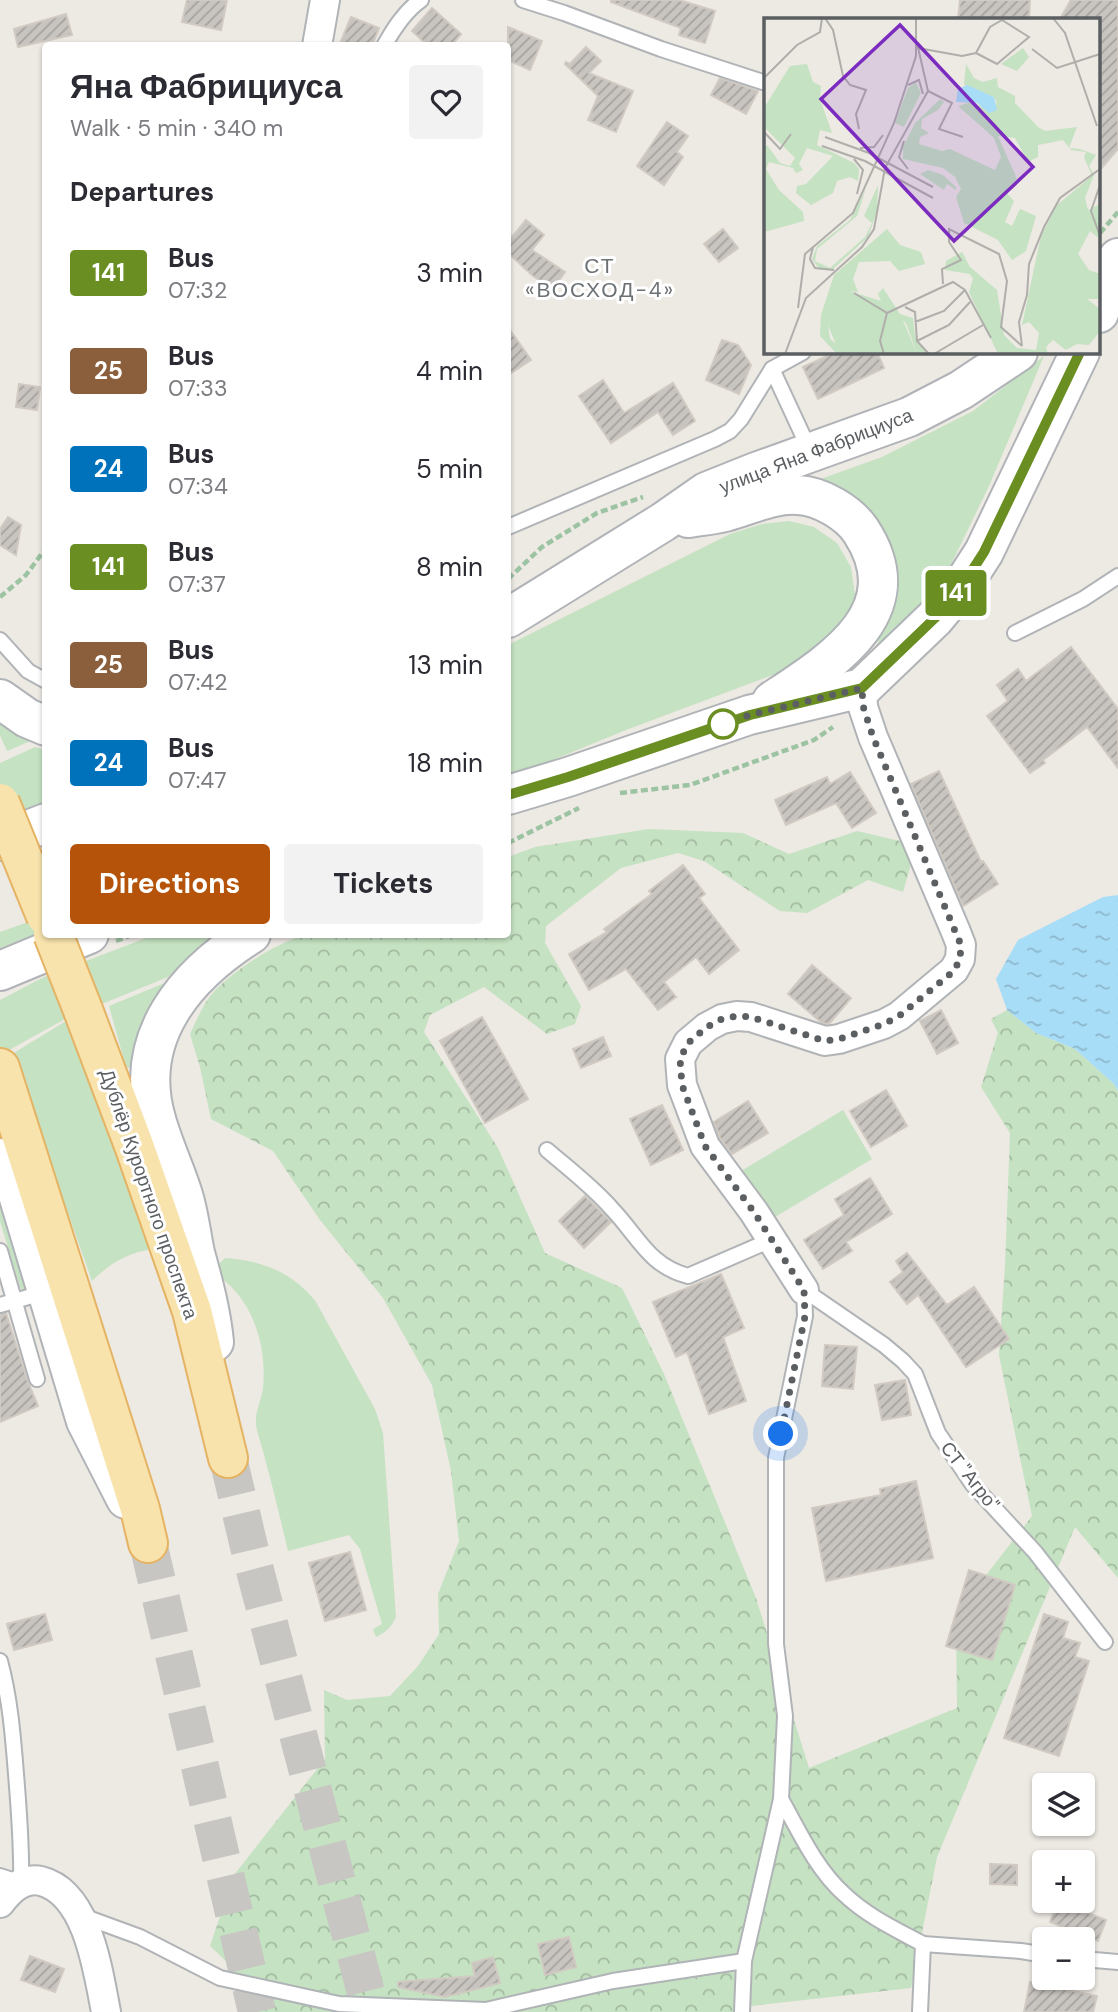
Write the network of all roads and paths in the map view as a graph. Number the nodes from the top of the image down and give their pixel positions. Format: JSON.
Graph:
{"nodes":[{"id":1,"x":325,"y":0,"type":"edge"},
{"id":2,"x":421,"y":0,"type":"edge"},
{"id":3,"x":523,"y":0,"type":"edge"},
{"id":4,"x":318,"y":42,"type":"edge"},
{"id":5,"x":386,"y":42,"type":"edge"},
{"id":6,"x":764,"y":82,"type":"edge"},
{"id":7,"x":1118,"y":212,"type":"edge"},
{"id":8,"x":1100,"y":233,"type":"edge"},
{"id":9,"x":1118,"y":258,"type":"edge"},
{"id":10,"x":1103,"y":304,"type":"edge"},
{"id":11,"x":799,"y":354,"type":"edge"},
{"id":12,"x":1015,"y":354,"type":"edge"},
{"id":13,"x":1079,"y":354,"type":"edge"},
{"id":14,"x":772,"y":369,"type":"junction"},
{"id":15,"x":808,"y":453,"type":"junction"},
{"id":16,"x":663,"y":522,"type":"junction"},
{"id":17,"x":511,"y":526,"type":"edge"},
{"id":18,"x":42,"y":553,"type":"edge"},
{"id":19,"x":1118,"y":576,"type":"edge"},
{"id":20,"x":0,"y":597,"type":"edge"},
{"id":21,"x":511,"y":615,"type":"edge"},
{"id":22,"x":1015,"y":633,"type":"dead end"},
{"id":23,"x":0,"y":640,"type":"edge"},
{"id":24,"x":42,"y":679,"type":"edge"},
{"id":25,"x":862,"y":688,"type":"junction"},
{"id":26,"x":0,"y":699,"type":"edge"},
{"id":27,"x":750,"y":715,"type":"junction"},
{"id":28,"x":42,"y":724,"type":"edge"},
{"id":29,"x":568,"y":777,"type":"junction"},
{"id":30,"x":511,"y":794,"type":"edge"},
{"id":31,"x":0,"y":803,"type":"edge"},
{"id":32,"x":511,"y":810,"type":"edge"},
{"id":33,"x":42,"y":825,"type":"edge"},
{"id":34,"x":0,"y":841,"type":"edge"},
{"id":35,"x":42,"y":906,"type":"edge"},
{"id":36,"x":55,"y":938,"type":"edge"},
{"id":37,"x":79,"y":938,"type":"edge"},
{"id":38,"x":245,"y":938,"type":"edge"},
{"id":39,"x":0,"y":971,"type":"edge"},
{"id":40,"x":0,"y":1068,"type":"edge"},
{"id":41,"x":547,"y":1150,"type":"dead end"},
{"id":42,"x":0,"y":1158,"type":"edge"},
{"id":43,"x":771,"y":1240,"type":"junction"},
{"id":44,"x":0,"y":1251,"type":"edge"},
{"id":45,"x":804,"y":1290,"type":"junction"},
{"id":46,"x":21,"y":1299,"type":"edge"},
{"id":47,"x":37,"y":1379,"type":"dead end"},
{"id":48,"x":1105,"y":1642,"type":"dead end"},
{"id":49,"x":0,"y":1661,"type":"edge"},
{"id":50,"x":781,"y":1799,"type":"junction"},
{"id":51,"x":10,"y":1880,"type":"edge"},
{"id":52,"x":0,"y":1903,"type":"edge"},
{"id":53,"x":80,"y":1915,"type":"junction"},
{"id":54,"x":923,"y":1944,"type":"junction"},
{"id":55,"x":1032,"y":1953,"type":"edge"},
{"id":56,"x":1095,"y":1960,"type":"edge"},
{"id":57,"x":744,"y":1961,"type":"junction"},
{"id":58,"x":1118,"y":1962,"type":"edge"},
{"id":59,"x":106,"y":2012,"type":"edge"},
{"id":60,"x":742,"y":2012,"type":"edge"},
{"id":61,"x":920,"y":2012,"type":"edge"}],
"edges":[{"from":1,"to":4,"type":"street"},
{"from":2,"to":5,"type":"lane"},
{"from":3,"to":6,"type":"lane"},
{"from":7,"to":8,"type":"path"},
{"from":9,"to":10,"type":"main road"},
{"from":11,"to":14,"type":"lane"},
{"from":12,"to":15,"type":"main road","name":"улица Яна Фабрициуса"},
{"from":13,"to":25,"type":"main road"},
{"from":14,"to":15,"type":"lane"},
{"from":14,"to":17,"type":"lane"},
{"from":15,"to":16,"type":"main road","name":"улица Яна Фабрициуса"},
{"from":16,"to":21,"type":"main road","name":"улица Яна Фабрициуса"},
{"from":16,"to":27,"type":"main road"},
{"from":18,"to":20,"type":"path"},
{"from":19,"to":22,"type":"lane"},
{"from":23,"to":24,"type":"lane"},
{"from":25,"to":27,"type":"main road"},
{"from":25,"to":43,"type":"street"},
{"from":26,"to":28,"type":"main road"},
{"from":27,"to":29,"type":"main road"},
{"from":29,"to":30,"type":"main road"},
{"from":29,"to":32,"type":"main road"},
{"from":31,"to":35,"type":"main road","bridge":true},
{"from":33,"to":34,"type":"main road"},
{"from":36,"to":38,"type":"main road","name":"Дублёр Курортного проспекта","bridge":true},
{"from":37,"to":39,"type":"main road"},
{"from":40,"to":46,"type":"main road"},
{"from":41,"to":43,"type":"lane"},
{"from":42,"to":46,"type":"main road"},
{"from":43,"to":45,"type":"street"},
{"from":44,"to":46,"type":"lane"},
{"from":45,"to":48,"type":"lane","name":"СТ \"Агро\""},
{"from":45,"to":50,"type":"lane"},
{"from":46,"to":47,"type":"lane"},
{"from":49,"to":51,"type":"lane"},
{"from":50,"to":54,"type":"lane"},
{"from":50,"to":57,"type":"lane"},
{"from":51,"to":52,"type":"street"},
{"from":51,"to":53,"type":"street"},
{"from":53,"to":57,"type":"lane"},
{"from":53,"to":59,"type":"street"},
{"from":54,"to":55,"type":"lane"},
{"from":54,"to":61,"type":"lane"},
{"from":56,"to":58,"type":"lane"},
{"from":57,"to":60,"type":"lane"}]}
